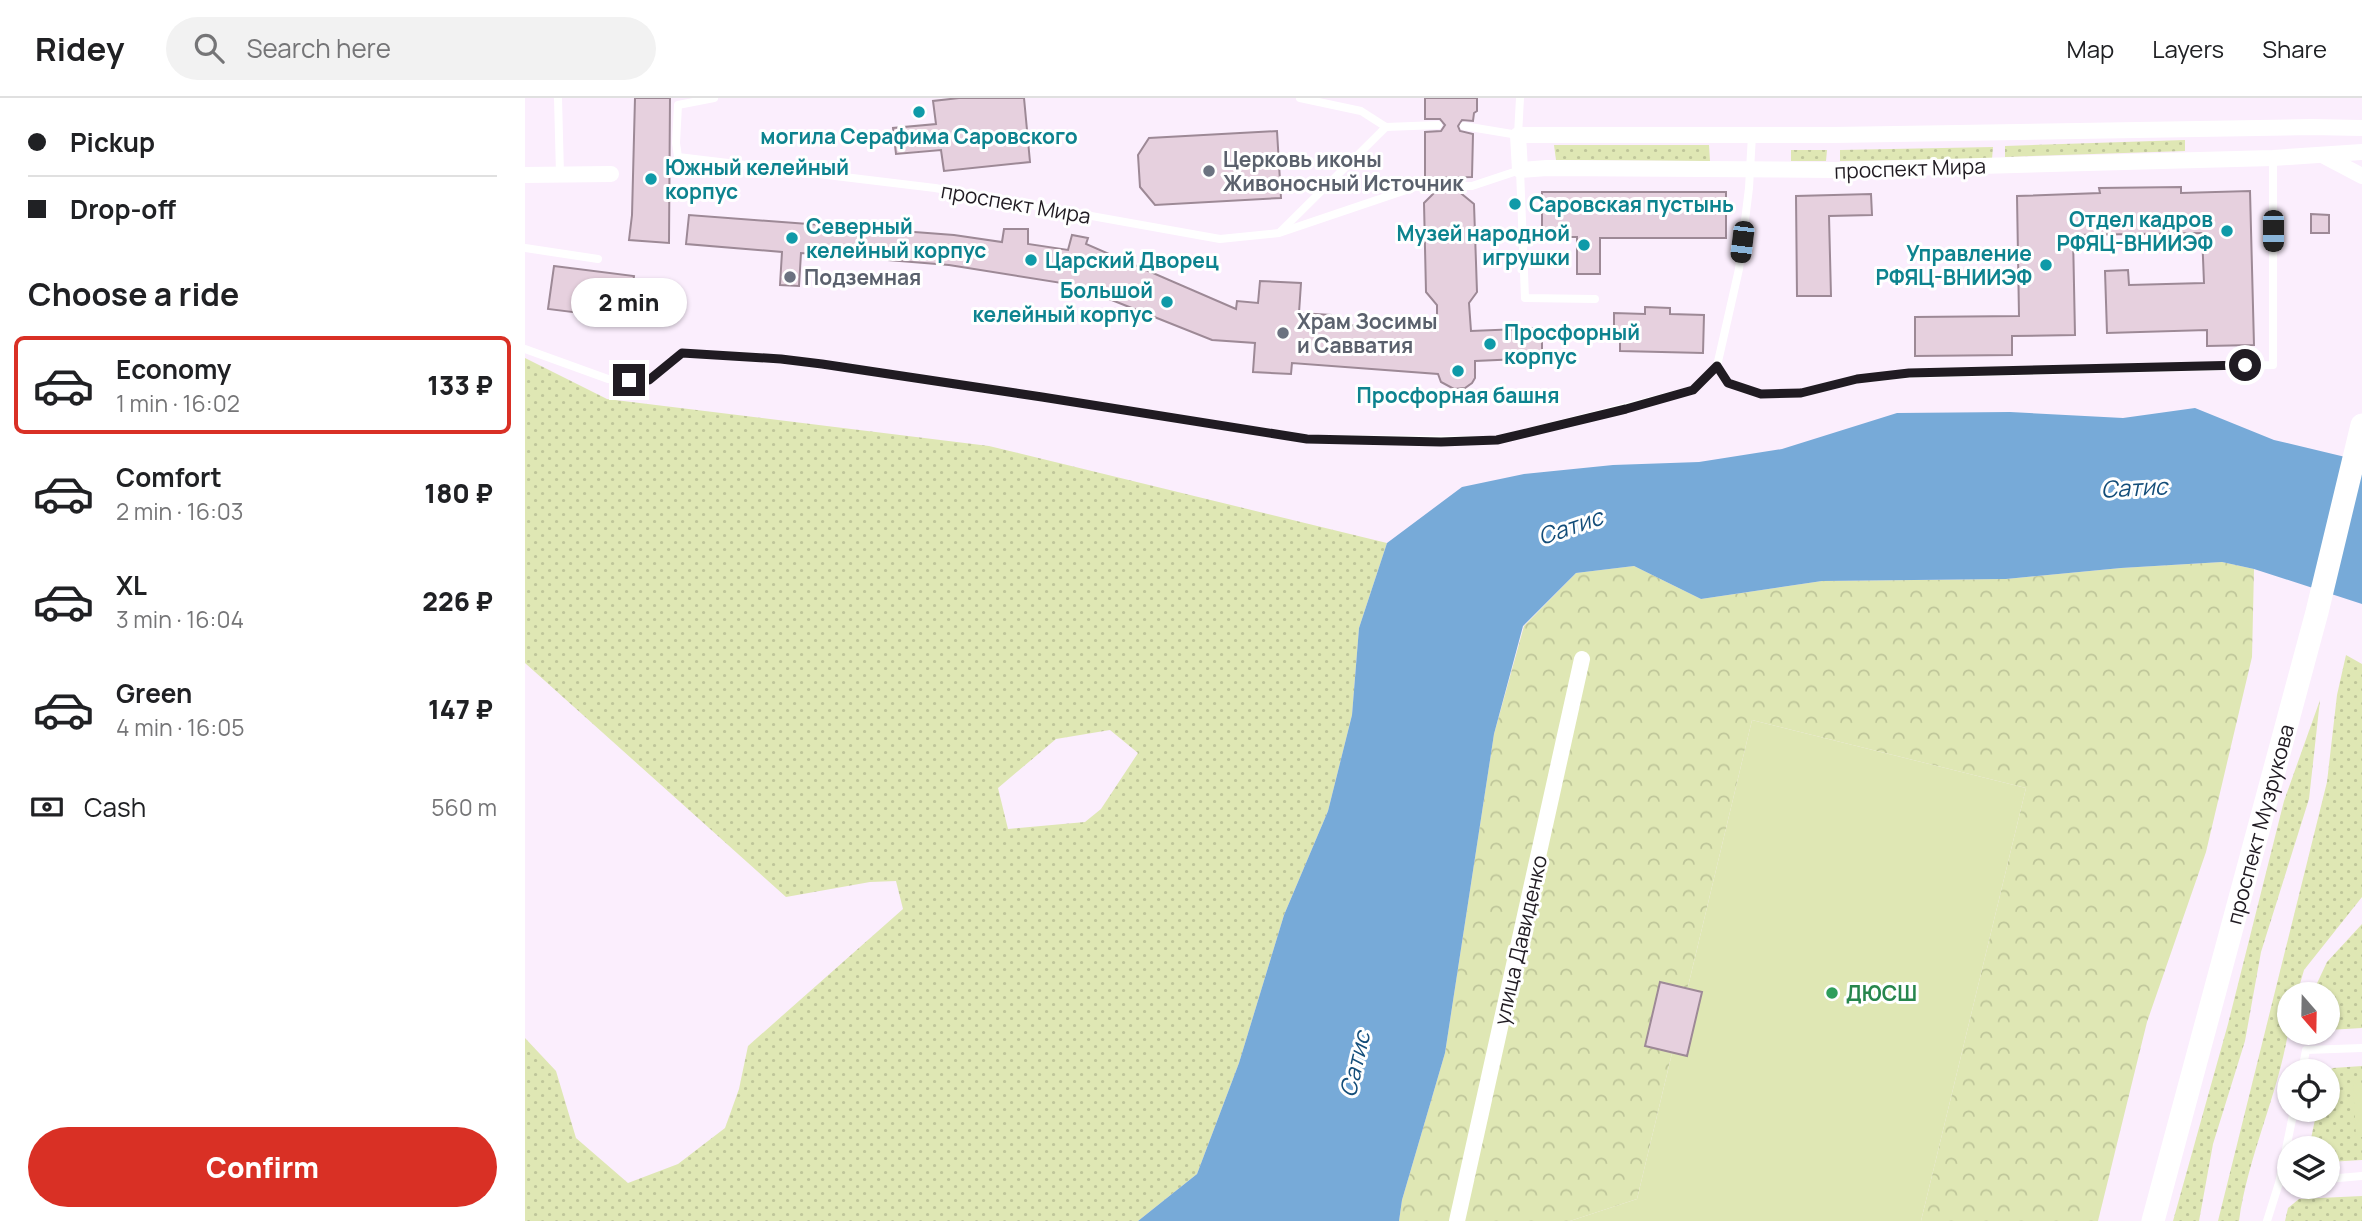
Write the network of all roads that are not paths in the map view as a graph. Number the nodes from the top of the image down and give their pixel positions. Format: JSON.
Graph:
{"nodes":[{"id":1,"x":558,"y":98,"type":"edge"},
{"id":2,"x":714,"y":98,"type":"edge"},
{"id":3,"x":1300,"y":98,"type":"edge"},
{"id":4,"x":1520,"y":98,"type":"edge"},
{"id":5,"x":1438,"y":125,"type":"dead end"},
{"id":6,"x":1464,"y":126,"type":"dead end"},
{"id":7,"x":1386,"y":127,"type":"junction"},
{"id":8,"x":2362,"y":128,"type":"edge"},
{"id":9,"x":1518,"y":135,"type":"junction"},
{"id":10,"x":1752,"y":135,"type":"junction"},
{"id":11,"x":2362,"y":152,"type":"edge"},
{"id":12,"x":2322,"y":155,"type":"junction"},
{"id":13,"x":2273,"y":158,"type":"junction"},
{"id":14,"x":1520,"y":170,"type":"junction"},
{"id":15,"x":1750,"y":170,"type":"junction"},
{"id":16,"x":561,"y":174,"type":"junction"},
{"id":17,"x":611,"y":174,"type":"dead end"},
{"id":18,"x":525,"y":175,"type":"edge"},
{"id":19,"x":2362,"y":176,"type":"edge"},
{"id":20,"x":1434,"y":184,"type":"dead end"},
{"id":21,"x":1461,"y":186,"type":"dead end"},
{"id":22,"x":1279,"y":233,"type":"junction"},
{"id":23,"x":525,"y":248,"type":"edge"},
{"id":24,"x":598,"y":259,"type":"dead end"},
{"id":25,"x":1595,"y":299,"type":"dead end"},
{"id":26,"x":525,"y":349,"type":"edge"},
{"id":27,"x":1717,"y":366,"type":"junction"},
{"id":28,"x":2362,"y":425,"type":"edge"},
{"id":29,"x":1582,"y":659,"type":"dead end"},
{"id":30,"x":2362,"y":1048,"type":"edge"},
{"id":31,"x":2304,"y":1059,"type":"edge"},
{"id":32,"x":2362,"y":1176,"type":"edge"},
{"id":33,"x":2340,"y":1178,"type":"edge"},
{"id":34,"x":2277,"y":1189,"type":"edge"},
{"id":35,"x":1457,"y":1221,"type":"edge"},
{"id":36,"x":2153,"y":1221,"type":"edge"},
{"id":37,"x":2267,"y":1221,"type":"edge"}],
"edges":[{"from":1,"to":16,"type":"lane"},
{"from":2,"to":22,"type":"lane","name":"проспект Мира"},
{"from":3,"to":7,"type":"lane"},
{"from":4,"to":9,"type":"lane"},
{"from":5,"to":7,"type":"lane"},
{"from":6,"to":9,"type":"lane","name":"проспект Мира"},
{"from":7,"to":22,"type":"lane"},
{"from":8,"to":10,"type":"street","name":"проспект Мира"},
{"from":9,"to":10,"type":"street","name":"проспект Мира"},
{"from":9,"to":14,"type":"street"},
{"from":10,"to":15,"type":"lane"},
{"from":11,"to":12,"type":"street","name":"проспект Мира"},
{"from":12,"to":13,"type":"street","name":"проспект Мира"},
{"from":12,"to":19,"type":"street"},
{"from":13,"to":15,"type":"street","name":"проспект Мира"},
{"from":13,"to":27,"type":"lane"},
{"from":14,"to":15,"type":"street","name":"проспект Мира"},
{"from":14,"to":21,"type":"lane","name":"проспект Мира"},
{"from":14,"to":25,"type":"lane"},
{"from":15,"to":27,"type":"lane"},
{"from":16,"to":17,"type":"street"},
{"from":16,"to":18,"type":"street"},
{"from":20,"to":22,"type":"lane","name":"проспект Мира"},
{"from":23,"to":24,"type":"lane"},
{"from":26,"to":27,"type":"lane"},
{"from":28,"to":36,"type":"main road","name":"проспект Музрукова"},
{"from":29,"to":35,"type":"street","name":"улица Давиденко"},
{"from":30,"to":31,"type":"lane"},
{"from":32,"to":33,"type":"lane"},
{"from":34,"to":37,"type":"lane"}]}
